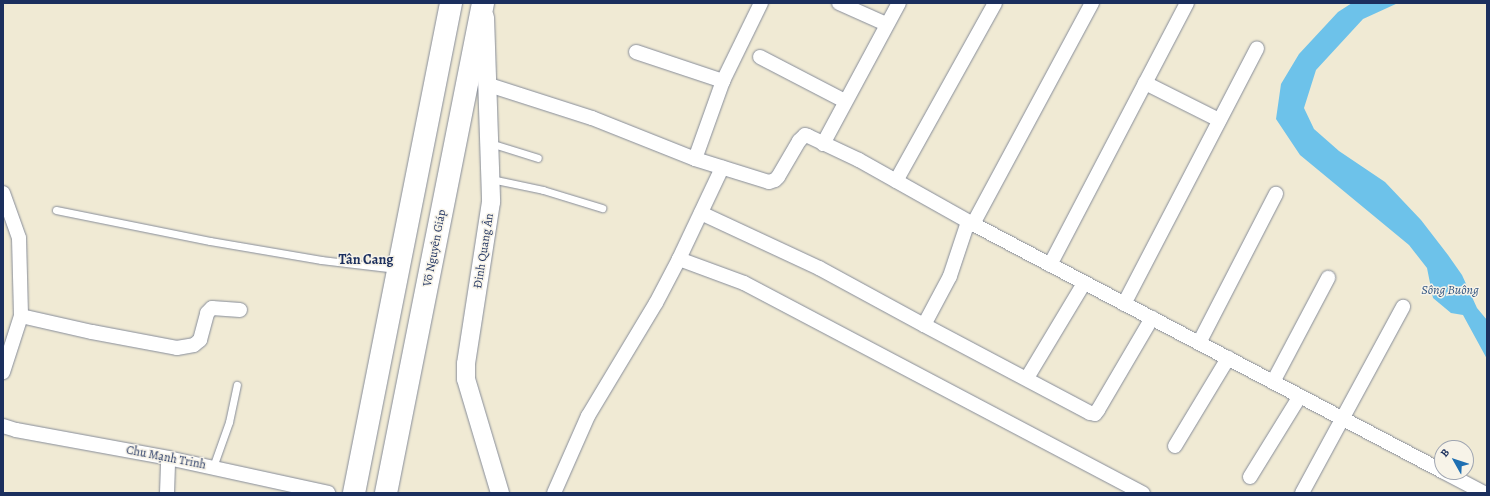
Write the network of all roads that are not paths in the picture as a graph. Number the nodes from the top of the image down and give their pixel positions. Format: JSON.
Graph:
{"nodes":[{"id":1,"x":451,"y":3,"type":"edge"},
{"id":2,"x":484,"y":3,"type":"edge"},
{"id":3,"x":839,"y":3,"type":"edge"},
{"id":4,"x":899,"y":3,"type":"edge"},
{"id":5,"x":995,"y":3,"type":"edge"},
{"id":6,"x":1092,"y":3,"type":"edge"},
{"id":7,"x":1186,"y":3,"type":"edge"},
{"id":8,"x":756,"y":4,"type":"edge"},
{"id":9,"x":886,"y":24,"type":"junction"},
{"id":10,"x":1257,"y":49,"type":"dead end"},
{"id":11,"x":636,"y":52,"type":"dead end"},
{"id":12,"x":760,"y":57,"type":"dead end"},
{"id":13,"x":723,"y":81,"type":"junction"},
{"id":14,"x":1145,"y":83,"type":"junction"},
{"id":15,"x":489,"y":85,"type":"junction"},
{"id":16,"x":845,"y":101,"type":"junction"},
{"id":17,"x":1219,"y":120,"type":"junction"},
{"id":18,"x":490,"y":143,"type":"junction"},
{"id":19,"x":823,"y":144,"type":"junction"},
{"id":20,"x":538,"y":158,"type":"dead end"},
{"id":21,"x":695,"y":159,"type":"junction"},
{"id":22,"x":722,"y":168,"type":"junction"},
{"id":23,"x":491,"y":179,"type":"junction"},
{"id":24,"x":896,"y":181,"type":"junction"},
{"id":25,"x":3,"y":193,"type":"edge"},
{"id":26,"x":1276,"y":194,"type":"dead end"},
{"id":27,"x":602,"y":208,"type":"dead end"},
{"id":28,"x":56,"y":210,"type":"dead end"},
{"id":29,"x":701,"y":213,"type":"junction"},
{"id":30,"x":971,"y":223,"type":"junction"},
{"id":31,"x":679,"y":259,"type":"junction"},
{"id":32,"x":1050,"y":265,"type":"junction"},
{"id":33,"x":398,"y":269,"type":"junction"},
{"id":34,"x":1328,"y":278,"type":"dead end"},
{"id":35,"x":1084,"y":283,"type":"junction"},
{"id":36,"x":1124,"y":304,"type":"junction"},
{"id":37,"x":1403,"y":307,"type":"dead end"},
{"id":38,"x":240,"y":310,"type":"dead end"},
{"id":39,"x":21,"y":316,"type":"junction"},
{"id":40,"x":1152,"y":318,"type":"junction"},
{"id":41,"x":924,"y":325,"type":"junction"},
{"id":42,"x":1199,"y":343,"type":"junction"},
{"id":43,"x":1228,"y":358,"type":"junction"},
{"id":44,"x":3,"y":372,"type":"edge"},
{"id":45,"x":1027,"y":378,"type":"junction"},
{"id":46,"x":1273,"y":382,"type":"junction"},
{"id":47,"x":238,"y":385,"type":"dead end"},
{"id":48,"x":1300,"y":396,"type":"junction"},
{"id":49,"x":1343,"y":419,"type":"junction"},
{"id":50,"x":3,"y":426,"type":"edge"},
{"id":51,"x":1174,"y":446,"type":"dead end"},
{"id":52,"x":168,"y":458,"type":"junction"},
{"id":53,"x":1434,"y":466,"type":"edge"},
{"id":54,"x":213,"y":467,"type":"junction"},
{"id":55,"x":1250,"y":477,"type":"dead end"},
{"id":56,"x":1460,"y":480,"type":"edge"},
{"id":57,"x":356,"y":486,"type":"edge"},
{"id":58,"x":167,"y":493,"type":"edge"},
{"id":59,"x":328,"y":493,"type":"edge"},
{"id":60,"x":386,"y":493,"type":"edge"},
{"id":61,"x":500,"y":493,"type":"edge"},
{"id":62,"x":554,"y":493,"type":"edge"},
{"id":63,"x":1143,"y":493,"type":"edge"},
{"id":64,"x":1302,"y":493,"type":"edge"},
{"id":65,"x":1484,"y":493,"type":"edge"}],
"edges":[{"from":1,"to":33,"type":"highway"},
{"from":2,"to":15,"type":"street","name":"Đinh Quang Ân"},
{"from":2,"to":60,"type":"highway","name":"Võ Nguyên Giáp"},
{"from":3,"to":9,"type":"street"},
{"from":4,"to":9,"type":"street"},
{"from":5,"to":24,"type":"street"},
{"from":6,"to":30,"type":"street"},
{"from":7,"to":14,"type":"street"},
{"from":8,"to":13,"type":"street"},
{"from":9,"to":16,"type":"street"},
{"from":10,"to":17,"type":"street"},
{"from":11,"to":13,"type":"street"},
{"from":12,"to":16,"type":"street"},
{"from":13,"to":21,"type":"street"},
{"from":14,"to":17,"type":"street"},
{"from":14,"to":32,"type":"street"},
{"from":15,"to":18,"type":"street","name":"Đinh Quang Ân"},
{"from":15,"to":21,"type":"street"},
{"from":16,"to":19,"type":"street"},
{"from":17,"to":36,"type":"street"},
{"from":18,"to":20,"type":"lane"},
{"from":18,"to":23,"type":"street","name":"Đinh Quang Ân"},
{"from":19,"to":22,"type":"street"},
{"from":19,"to":24,"type":"street"},
{"from":21,"to":22,"type":"street"},
{"from":22,"to":29,"type":"street"},
{"from":23,"to":27,"type":"lane"},
{"from":23,"to":61,"type":"street","name":"Đinh Quang Ân"},
{"from":24,"to":30,"type":"street"},
{"from":25,"to":39,"type":"street"},
{"from":26,"to":42,"type":"street"},
{"from":28,"to":33,"type":"lane"},
{"from":29,"to":31,"type":"street"},
{"from":29,"to":41,"type":"street"},
{"from":30,"to":32,"type":"street"},
{"from":30,"to":41,"type":"street"},
{"from":31,"to":62,"type":"street"},
{"from":31,"to":63,"type":"street"},
{"from":32,"to":35,"type":"street"},
{"from":33,"to":57,"type":"highway"},
{"from":34,"to":46,"type":"street"},
{"from":35,"to":36,"type":"street"},
{"from":35,"to":45,"type":"street"},
{"from":36,"to":40,"type":"street"},
{"from":37,"to":49,"type":"street"},
{"from":38,"to":39,"type":"street"},
{"from":39,"to":44,"type":"street"},
{"from":40,"to":42,"type":"street"},
{"from":40,"to":45,"type":"street"},
{"from":41,"to":45,"type":"street"},
{"from":42,"to":43,"type":"street"},
{"from":43,"to":46,"type":"street"},
{"from":43,"to":51,"type":"street"},
{"from":46,"to":48,"type":"street"},
{"from":47,"to":54,"type":"lane"},
{"from":48,"to":49,"type":"street"},
{"from":48,"to":55,"type":"street"},
{"from":49,"to":53,"type":"street"},
{"from":49,"to":64,"type":"street"},
{"from":50,"to":52,"type":"street","name":"Chu Mạnh Trinh"},
{"from":52,"to":54,"type":"street","name":"Chu Mạnh Trinh"},
{"from":52,"to":58,"type":"street"},
{"from":54,"to":59,"type":"street","name":"Chu Mạnh Trinh"},
{"from":56,"to":65,"type":"street"}]}
